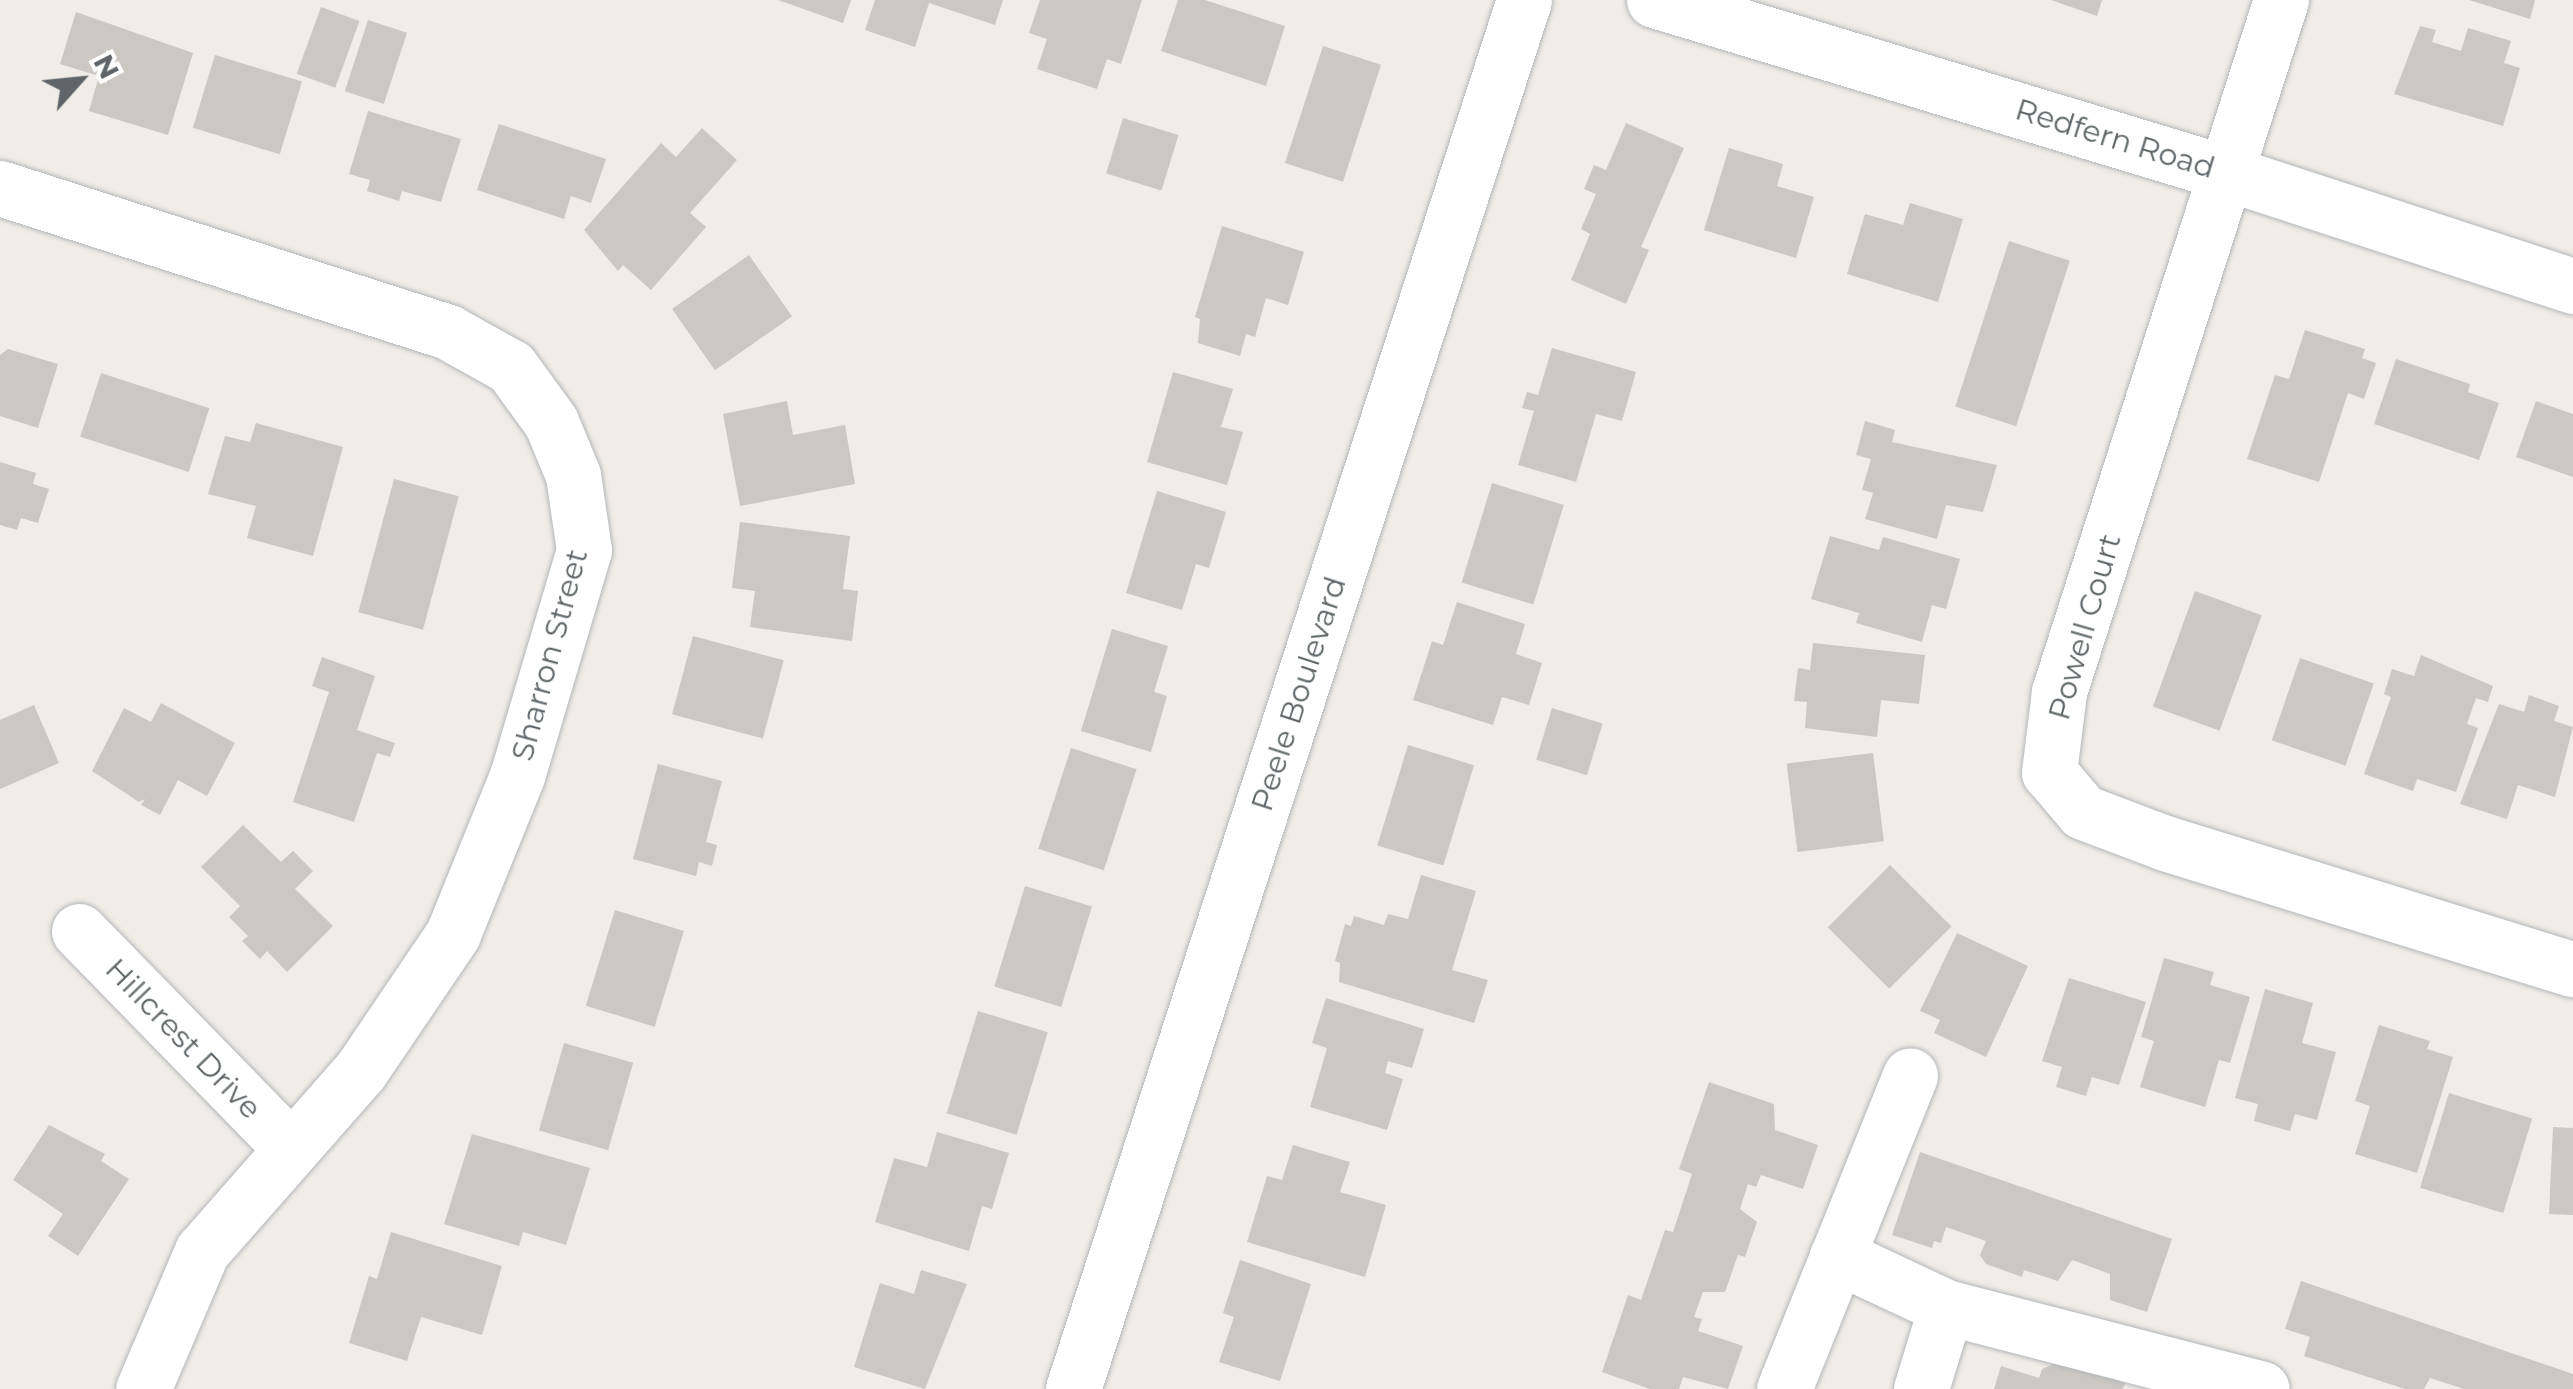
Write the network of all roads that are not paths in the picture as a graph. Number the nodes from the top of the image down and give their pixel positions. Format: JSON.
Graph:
{"nodes":[{"id":1,"x":1524,"y":0,"type":"edge"},
{"id":2,"x":1654,"y":0,"type":"edge"},
{"id":3,"x":2281,"y":0,"type":"edge"},
{"id":4,"x":2230,"y":174,"type":"junction"},
{"id":5,"x":0,"y":188,"type":"edge"},
{"id":6,"x":2573,"y":286,"type":"edge"},
{"id":7,"x":79,"y":932,"type":"dead end"},
{"id":8,"x":2573,"y":969,"type":"edge"},
{"id":9,"x":1910,"y":1075,"type":"dead end"},
{"id":10,"x":289,"y":1146,"type":"junction"},
{"id":11,"x":1837,"y":1256,"type":"junction"},
{"id":12,"x":1946,"y":1307,"type":"junction"},
{"id":13,"x":143,"y":1389,"type":"edge"},
{"id":14,"x":1074,"y":1389,"type":"edge"},
{"id":15,"x":1784,"y":1389,"type":"edge"},
{"id":16,"x":1921,"y":1389,"type":"edge"},
{"id":17,"x":2262,"y":1389,"type":"edge"}],
"edges":[{"from":1,"to":14,"type":"street","name":"Peele Boulevard"},
{"from":2,"to":4,"type":"street","name":"Redfern Road"},
{"from":3,"to":4,"type":"street","name":"Powell Court"},
{"from":4,"to":6,"type":"street","name":"Redfern Road"},
{"from":4,"to":8,"type":"street","name":"Powell Court"},
{"from":5,"to":10,"type":"street","name":"Sharron Street"},
{"from":7,"to":10,"type":"street","name":"Hillcrest Drive"},
{"from":9,"to":11,"type":"street"},
{"from":10,"to":13,"type":"street","name":"Sharron Street"},
{"from":11,"to":12,"type":"street"},
{"from":11,"to":15,"type":"street"},
{"from":12,"to":16,"type":"street"},
{"from":12,"to":17,"type":"street"}]}
